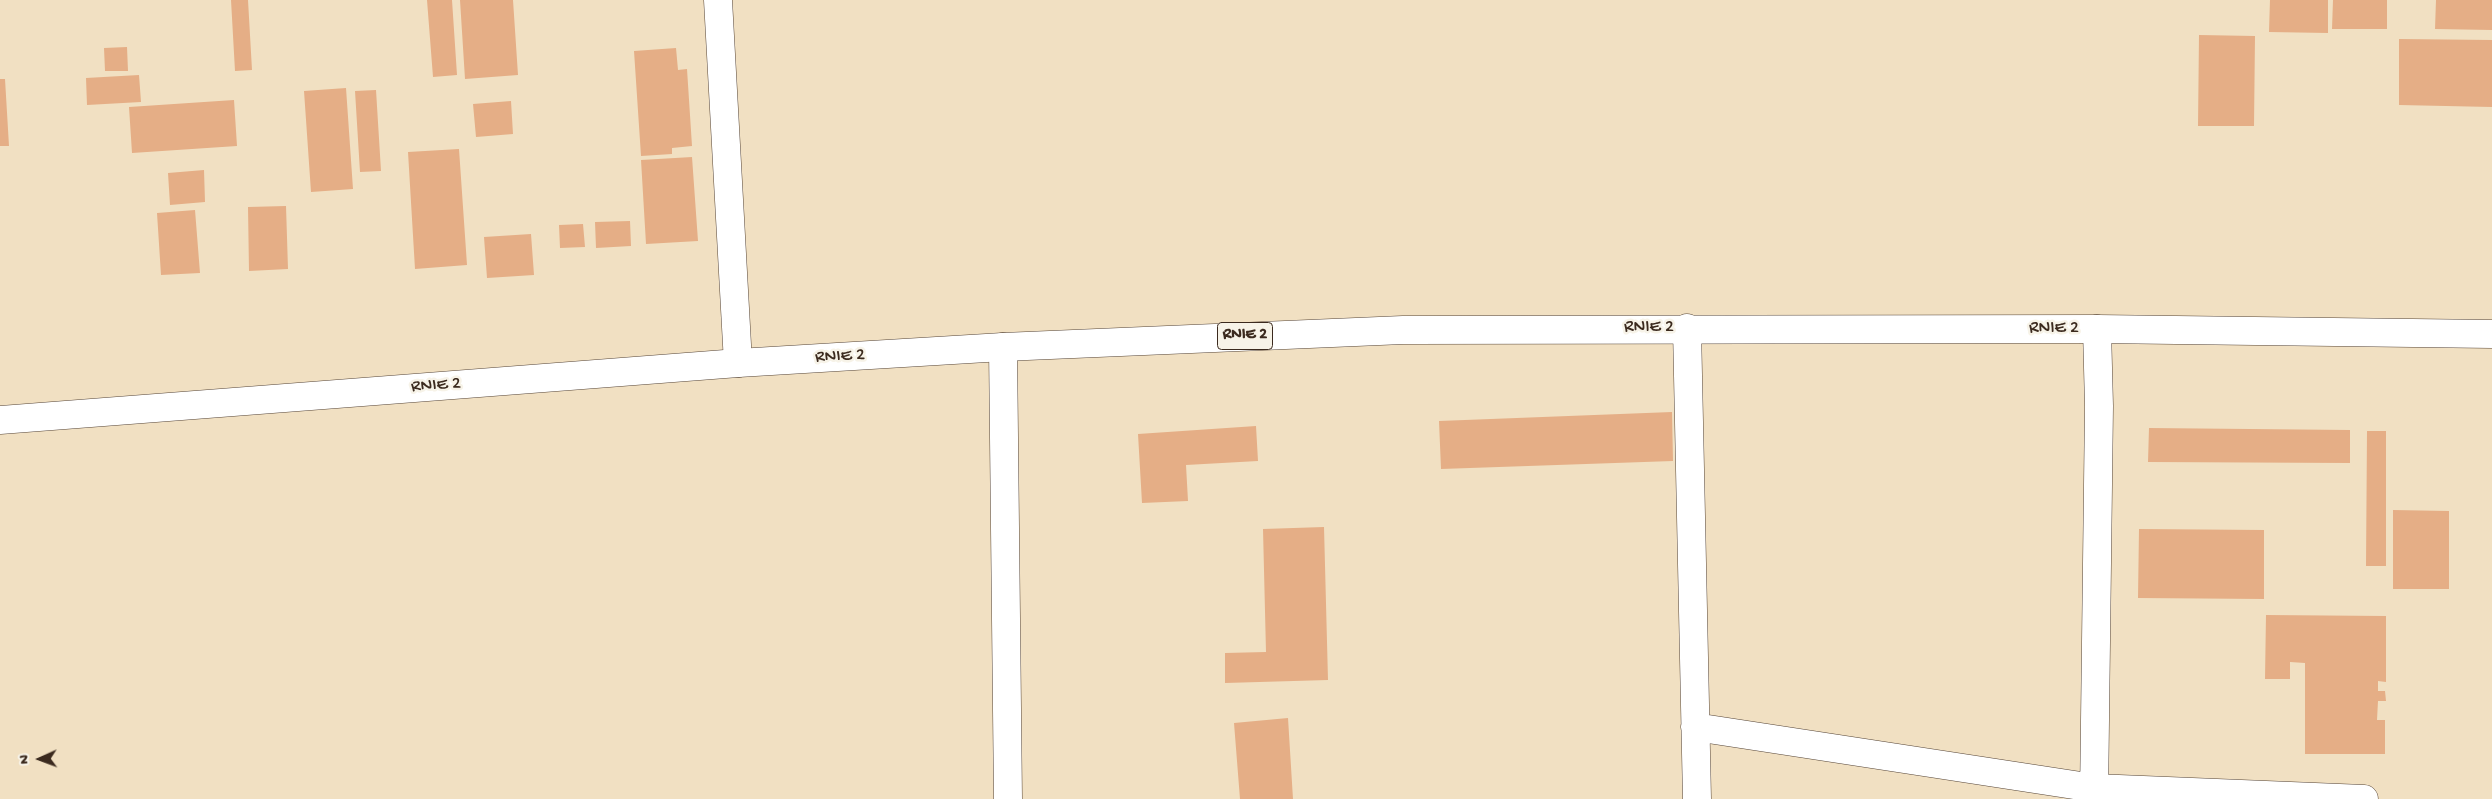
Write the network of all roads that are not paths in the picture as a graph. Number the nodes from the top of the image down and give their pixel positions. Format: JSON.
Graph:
{"nodes":[{"id":1,"x":718,"y":0,"type":"edge"},
{"id":2,"x":1687,"y":328,"type":"junction"},
{"id":3,"x":2097,"y":329,"type":"junction"},
{"id":4,"x":2492,"y":334,"type":"edge"},
{"id":5,"x":1003,"y":347,"type":"junction"},
{"id":6,"x":738,"y":363,"type":"junction"},
{"id":7,"x":0,"y":420,"type":"edge"},
{"id":8,"x":1696,"y":726,"type":"junction"},
{"id":9,"x":2094,"y":793,"type":"edge"},
{"id":10,"x":1008,"y":799,"type":"edge"},
{"id":11,"x":1696,"y":799,"type":"edge"},
{"id":12,"x":2364,"y":799,"type":"edge"}],
"edges":[{"from":1,"to":6,"type":"main road"},
{"from":2,"to":3,"type":"main road","name":"RNIE 2","number":"RNIE 2"},
{"from":2,"to":5,"type":"main road","name":"RNIE 2","number":"RNIE 2"},
{"from":2,"to":8,"type":"main road"},
{"from":3,"to":4,"type":"main road","name":"RNIE 2","number":"RNIE 2"},
{"from":3,"to":9,"type":"main road"},
{"from":5,"to":6,"type":"main road","name":"RNIE 2","number":"RNIE 2"},
{"from":5,"to":10,"type":"main road"},
{"from":6,"to":7,"type":"main road","name":"RNIE 2","number":"RNIE 2"},
{"from":8,"to":9,"type":"main road"},
{"from":8,"to":11,"type":"main road"},
{"from":9,"to":12,"type":"main road"}]}
